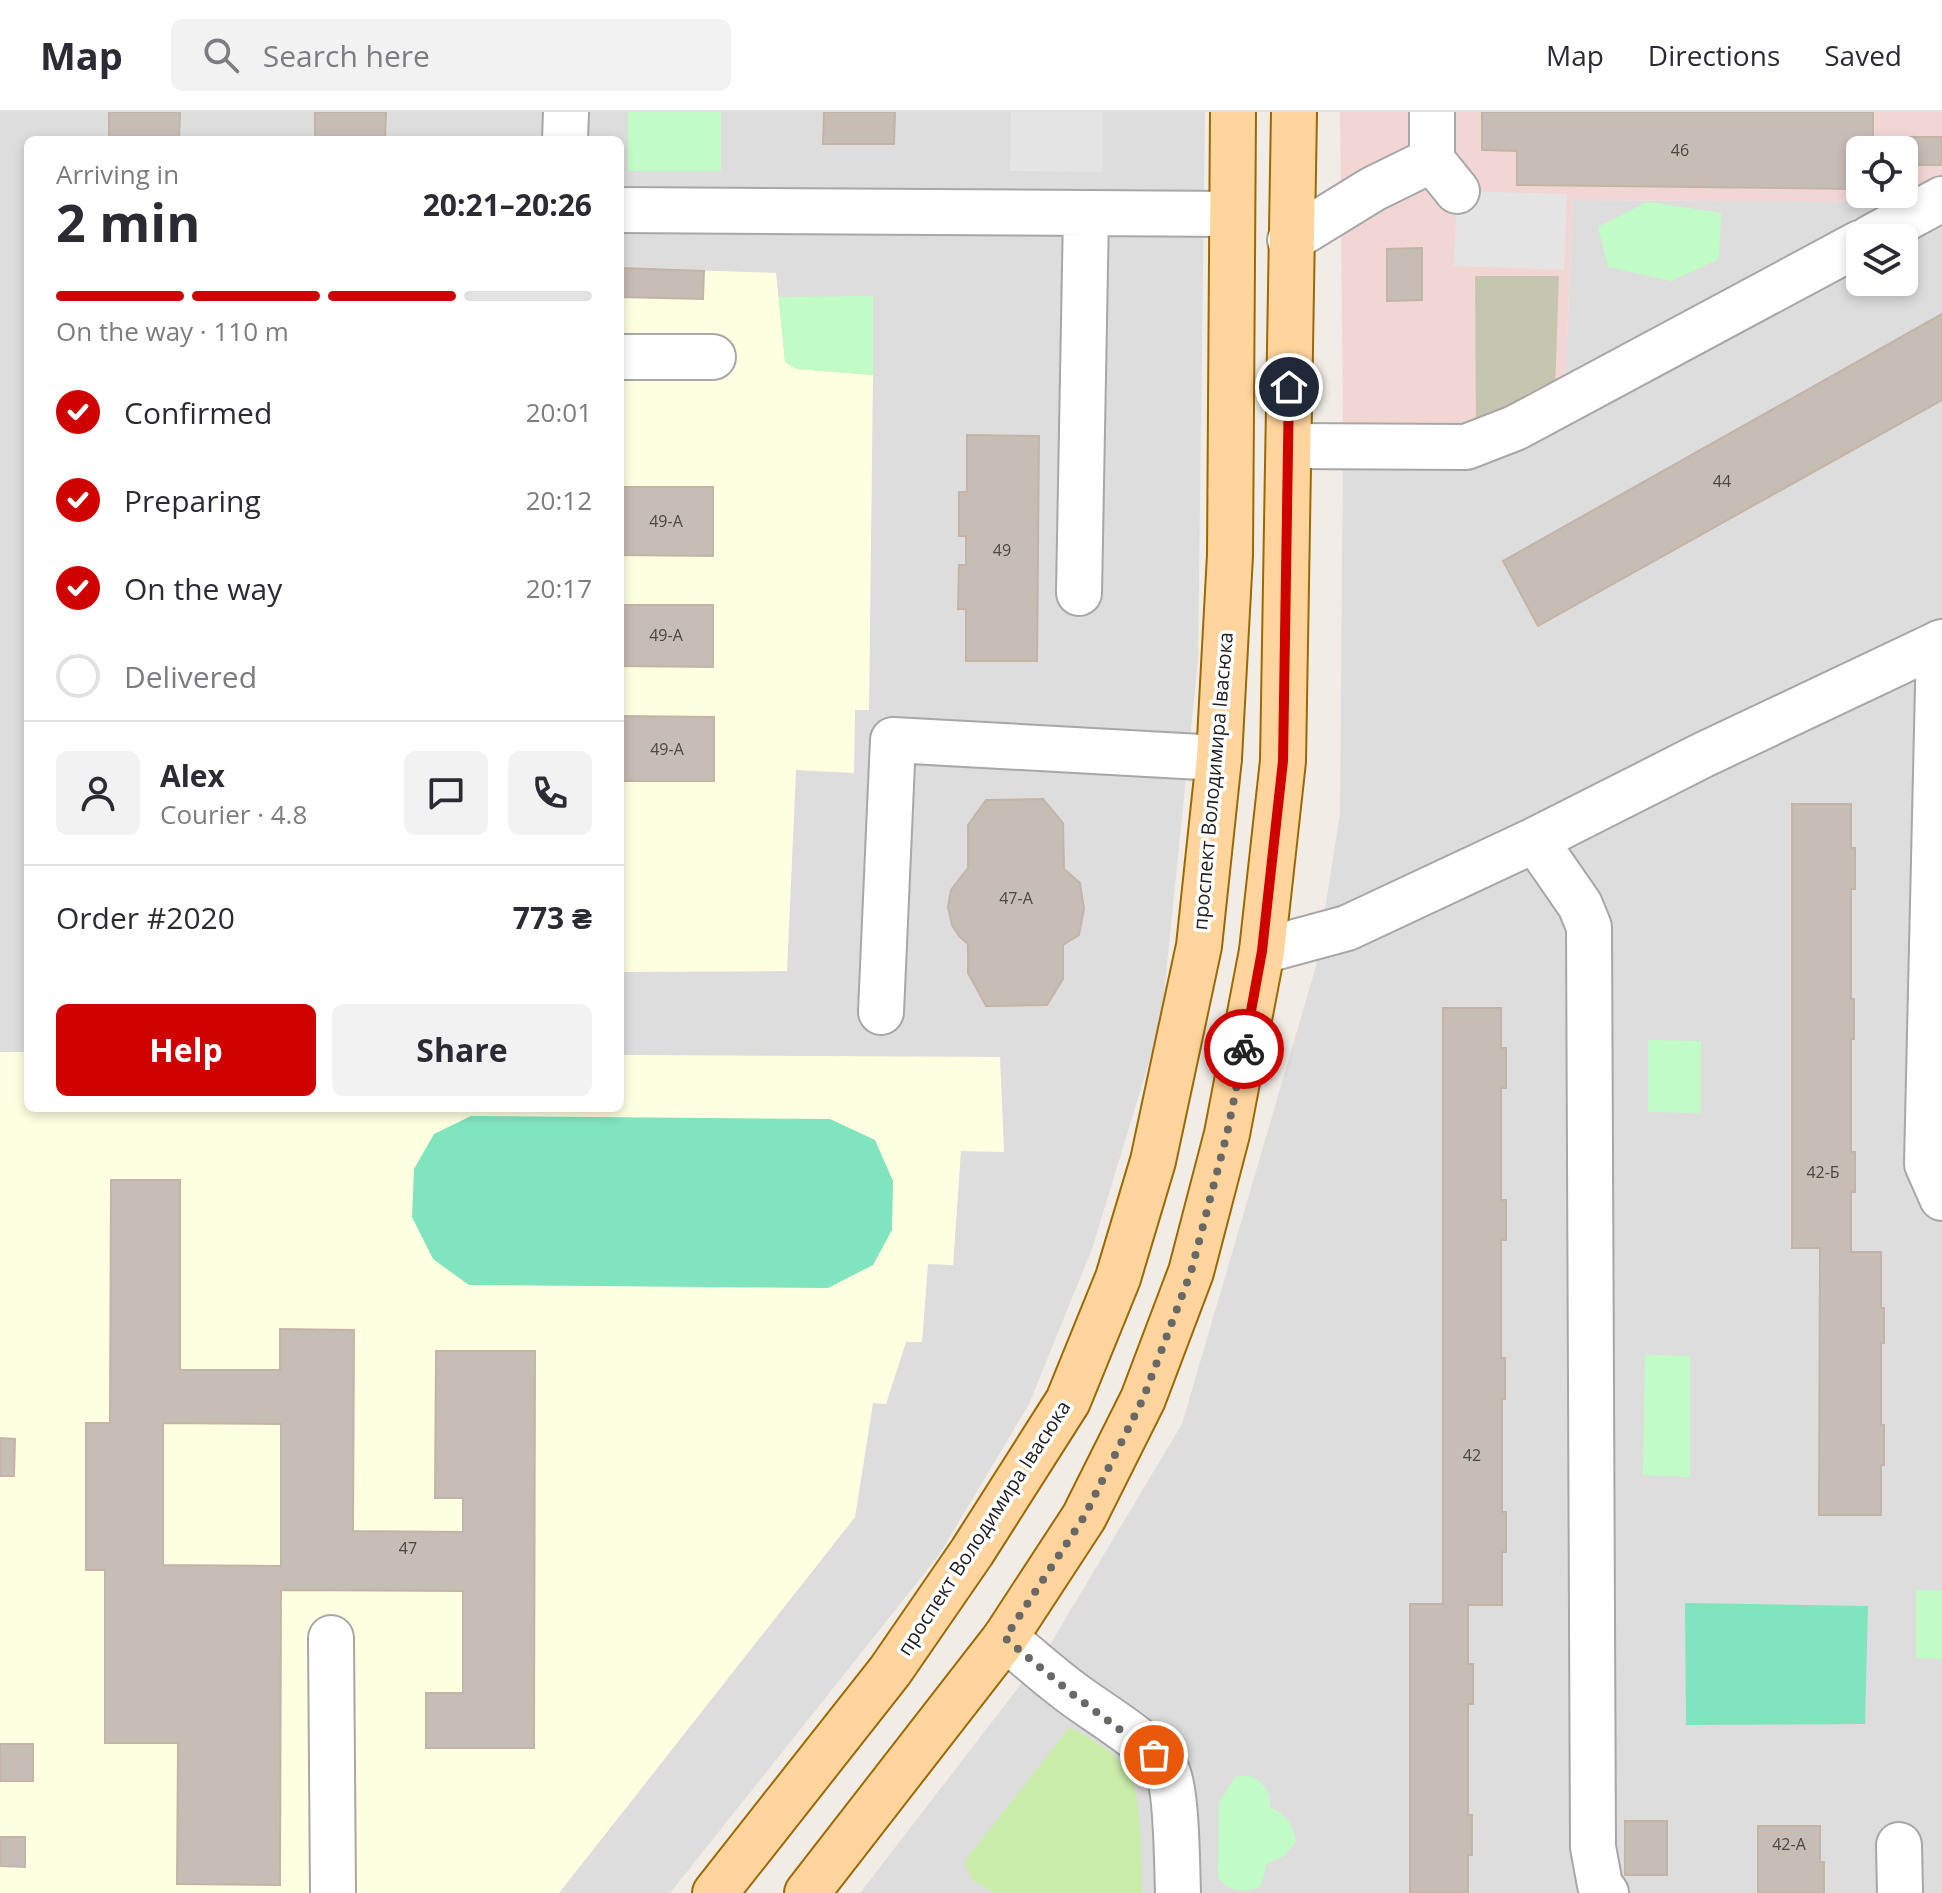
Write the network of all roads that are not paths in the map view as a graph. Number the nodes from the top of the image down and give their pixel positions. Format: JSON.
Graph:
{"nodes":[{"id":1,"x":566,"y":112,"type":"edge"},
{"id":2,"x":1233,"y":112,"type":"edge"},
{"id":3,"x":1294,"y":112,"type":"edge"},
{"id":4,"x":1432,"y":112,"type":"edge"},
{"id":5,"x":565,"y":136,"type":"edge"},
{"id":6,"x":1942,"y":199,"type":"edge"},
{"id":7,"x":624,"y":210,"type":"edge"},
{"id":8,"x":1086,"y":213,"type":"junction"},
{"id":9,"x":1232,"y":214,"type":"junction"},
{"id":10,"x":1896,"y":224,"type":"edge"},
{"id":11,"x":1290,"y":240,"type":"junction"},
{"id":12,"x":1846,"y":251,"type":"edge"},
{"id":13,"x":624,"y":357,"type":"edge"},
{"id":14,"x":713,"y":357,"type":"dead end"},
{"id":15,"x":1289,"y":446,"type":"junction"},
{"id":16,"x":1079,"y":593,"type":"dead end"},
{"id":17,"x":1940,"y":643,"type":"edge"},
{"id":18,"x":1219,"y":758,"type":"junction"},
{"id":19,"x":1535,"y":840,"type":"junction"},
{"id":20,"x":1262,"y":951,"type":"junction"},
{"id":21,"x":881,"y":1012,"type":"dead end"},
{"id":22,"x":1942,"y":1198,"type":"edge"},
{"id":23,"x":331,"y":1638,"type":"dead end"},
{"id":24,"x":1005,"y":1638,"type":"junction"},
{"id":25,"x":1899,"y":1845,"type":"dead end"},
{"id":26,"x":333,"y":1893,"type":"edge"},
{"id":27,"x":715,"y":1893,"type":"edge"},
{"id":28,"x":807,"y":1893,"type":"edge"},
{"id":29,"x":1178,"y":1893,"type":"edge"},
{"id":30,"x":1606,"y":1893,"type":"edge"},
{"id":31,"x":1900,"y":1893,"type":"edge"}],
"edges":[{"from":1,"to":5,"type":"lane"},
{"from":2,"to":9,"type":"main road","name":"проспект Володимира Івасюка"},
{"from":3,"to":11,"type":"main road"},
{"from":4,"to":11,"type":"lane"},
{"from":6,"to":10,"type":"lane"},
{"from":7,"to":8,"type":"lane"},
{"from":8,"to":9,"type":"lane"},
{"from":8,"to":16,"type":"lane"},
{"from":9,"to":18,"type":"main road","name":"проспект Володимира Івасюка"},
{"from":11,"to":15,"type":"main road"},
{"from":12,"to":15,"type":"lane"},
{"from":13,"to":14,"type":"lane"},
{"from":15,"to":20,"type":"main road"},
{"from":17,"to":19,"type":"lane"},
{"from":17,"to":22,"type":"lane"},
{"from":18,"to":21,"type":"lane"},
{"from":18,"to":27,"type":"main road","name":"проспект Володимира Івасюка"},
{"from":19,"to":20,"type":"lane"},
{"from":19,"to":30,"type":"lane"},
{"from":20,"to":24,"type":"main road"},
{"from":23,"to":26,"type":"lane"},
{"from":24,"to":28,"type":"main road"},
{"from":24,"to":29,"type":"lane"},
{"from":25,"to":31,"type":"lane"}]}
